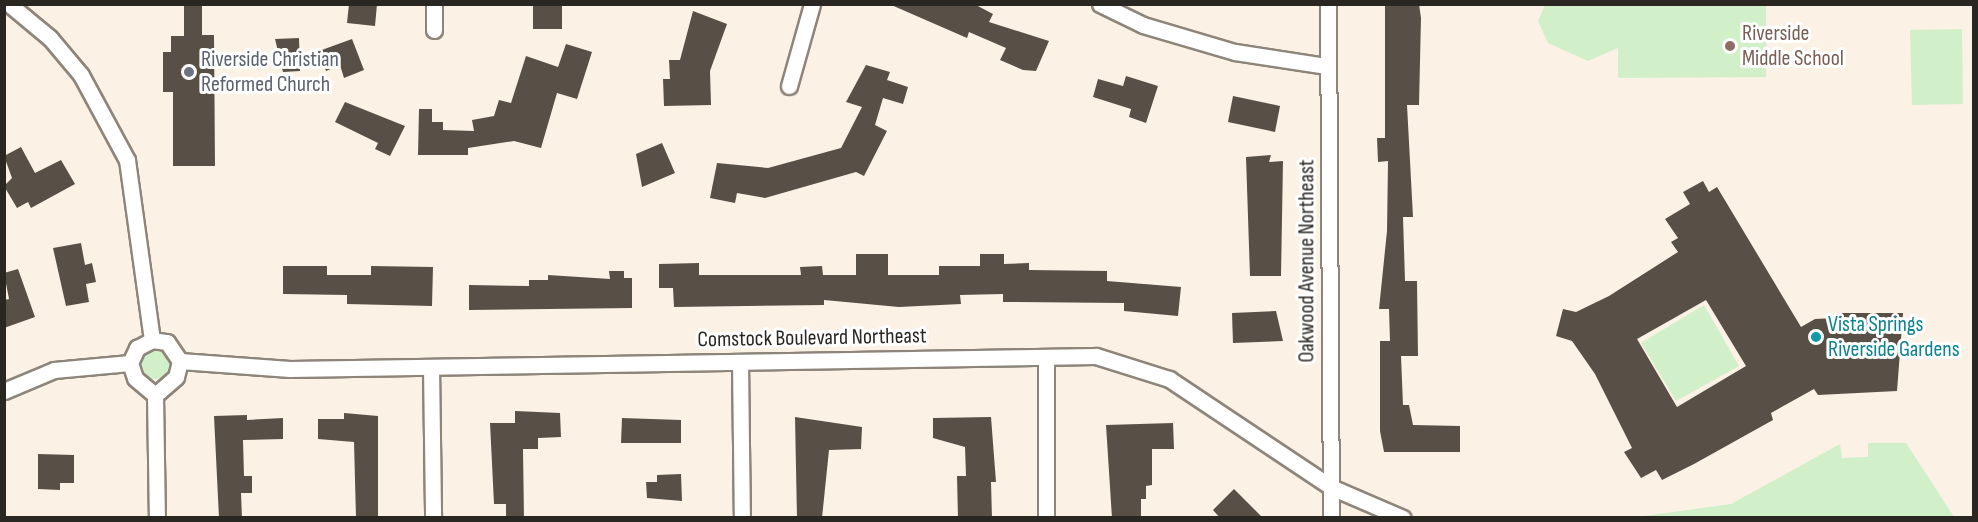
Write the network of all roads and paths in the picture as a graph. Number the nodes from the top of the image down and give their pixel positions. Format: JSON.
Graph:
{"nodes":[{"id":1,"x":9,"y":4,"type":"edge"},
{"id":2,"x":434,"y":4,"type":"edge"},
{"id":3,"x":812,"y":4,"type":"edge"},
{"id":4,"x":1100,"y":4,"type":"edge"},
{"id":5,"x":1328,"y":4,"type":"edge"},
{"id":6,"x":434,"y":30,"type":"dead end"},
{"id":7,"x":1327,"y":66,"type":"junction"},
{"id":8,"x":789,"y":86,"type":"dead end"},
{"id":9,"x":152,"y":340,"type":"junction"},
{"id":10,"x":1046,"y":358,"type":"junction"},
{"id":11,"x":180,"y":362,"type":"junction"},
{"id":12,"x":740,"y":362,"type":"junction"},
{"id":13,"x":130,"y":363,"type":"junction"},
{"id":14,"x":430,"y":366,"type":"junction"},
{"id":15,"x":4,"y":391,"type":"edge"},
{"id":16,"x":156,"y":395,"type":"junction"},
{"id":17,"x":1331,"y":487,"type":"junction"},
{"id":18,"x":157,"y":518,"type":"edge"},
{"id":19,"x":433,"y":518,"type":"edge"},
{"id":20,"x":742,"y":518,"type":"edge"},
{"id":21,"x":1046,"y":518,"type":"edge"},
{"id":22,"x":1331,"y":518,"type":"edge"},
{"id":23,"x":1403,"y":518,"type":"edge"}],
"edges":[{"from":1,"to":9,"type":"street"},
{"from":2,"to":6,"type":"street"},
{"from":3,"to":8,"type":"street"},
{"from":4,"to":7,"type":"street"},
{"from":5,"to":7,"type":"street","name":"Oakwood Avenue Northeast"},
{"from":7,"to":17,"type":"street","name":"Oakwood Avenue Northeast"},
{"from":9,"to":11,"type":"street"},
{"from":9,"to":13,"type":"street"},
{"from":10,"to":12,"type":"street","name":"Comstock Boulevard Northeast"},
{"from":10,"to":17,"type":"street","name":"Comstock Boulevard Northeast"},
{"from":10,"to":21,"type":"street"},
{"from":11,"to":14,"type":"street","name":"Comstock Boulevard Northeast"},
{"from":11,"to":16,"type":"street"},
{"from":12,"to":14,"type":"street","name":"Comstock Boulevard Northeast"},
{"from":12,"to":20,"type":"street"},
{"from":13,"to":15,"type":"street"},
{"from":13,"to":16,"type":"street"},
{"from":14,"to":19,"type":"street"},
{"from":16,"to":18,"type":"street"},
{"from":17,"to":22,"type":"street","name":"Oakwood Avenue Northeast"},
{"from":17,"to":23,"type":"street","name":"Comstock Boulevard Northeast"}]}
